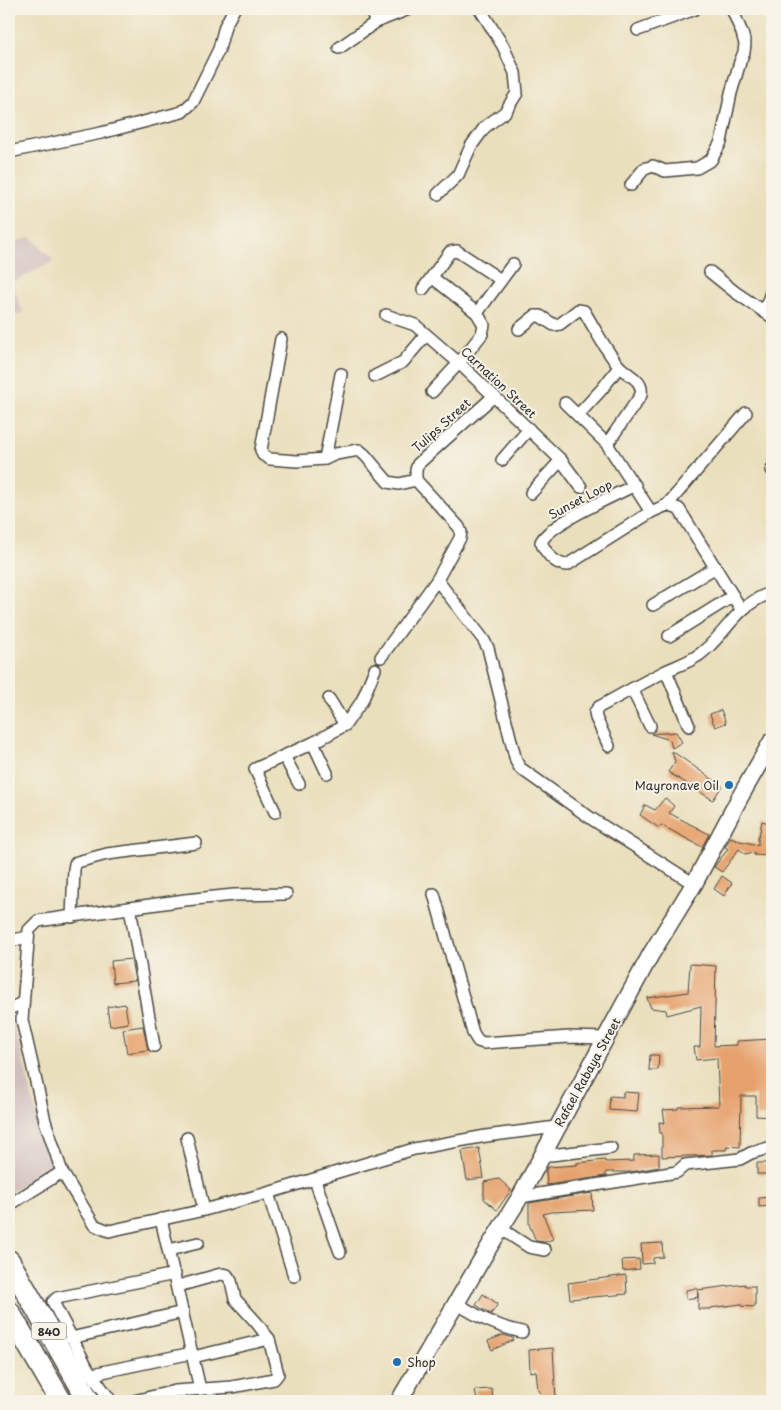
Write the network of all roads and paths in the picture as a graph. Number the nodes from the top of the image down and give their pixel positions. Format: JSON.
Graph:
{"nodes":[{"id":1,"x":234,"y":9,"type":"edge"},
{"id":2,"x":370,"y":9,"type":"edge"},
{"id":3,"x":409,"y":9,"type":"edge"},
{"id":4,"x":480,"y":9,"type":"edge"},
{"id":5,"x":695,"y":9,"type":"edge"},
{"id":6,"x":732,"y":9,"type":"edge"},
{"id":7,"x":376,"y":22,"type":"junction"},
{"id":8,"x":638,"y":30,"type":"dead end"},
{"id":9,"x":339,"y":48,"type":"dead end"},
{"id":10,"x":9,"y":152,"type":"edge"},
{"id":11,"x":631,"y":186,"type":"dead end"},
{"id":12,"x":438,"y":194,"type":"dead end"},
{"id":13,"x":513,"y":264,"type":"dead end"},
{"id":14,"x":710,"y":272,"type":"dead end"},
{"id":15,"x":433,"y":278,"type":"junction"},
{"id":16,"x":501,"y":280,"type":"junction"},
{"id":17,"x":423,"y":289,"type":"dead end"},
{"id":18,"x":772,"y":290,"type":"edge"},
{"id":19,"x":478,"y":313,"type":"junction"},
{"id":20,"x":768,"y":314,"type":"edge"},
{"id":21,"x":386,"y":315,"type":"dead end"},
{"id":22,"x":519,"y":329,"type":"dead end"},
{"id":23,"x":426,"y":335,"type":"junction"},
{"id":24,"x":281,"y":339,"type":"dead end"},
{"id":25,"x":459,"y":364,"type":"junction"},
{"id":26,"x":619,"y":367,"type":"junction"},
{"id":27,"x":341,"y":374,"type":"dead end"},
{"id":28,"x":375,"y":376,"type":"dead end"},
{"id":29,"x":432,"y":392,"type":"dead end"},
{"id":30,"x":494,"y":396,"type":"junction"},
{"id":31,"x":565,"y":403,"type":"dead end"},
{"id":32,"x":746,"y":413,"type":"dead end"},
{"id":33,"x":578,"y":415,"type":"junction"},
{"id":34,"x":529,"y":429,"type":"junction"},
{"id":35,"x":607,"y":444,"type":"junction"},
{"id":36,"x":325,"y":459,"type":"junction"},
{"id":37,"x":502,"y":460,"type":"dead end"},
{"id":38,"x":561,"y":460,"type":"junction"},
{"id":39,"x":416,"y":480,"type":"junction"},
{"id":40,"x":635,"y":485,"type":"junction"},
{"id":41,"x":581,"y":487,"type":"dead end"},
{"id":42,"x":531,"y":494,"type":"dead end"},
{"id":43,"x":667,"y":505,"type":"junction"},
{"id":44,"x":652,"y":512,"type":"junction"},
{"id":45,"x":716,"y":567,"type":"junction"},
{"id":46,"x":436,"y":580,"type":"junction"},
{"id":47,"x":733,"y":596,"type":"junction"},
{"id":48,"x":772,"y":596,"type":"edge"},
{"id":49,"x":653,"y":605,"type":"dead end"},
{"id":50,"x":741,"y":610,"type":"junction"},
{"id":51,"x":669,"y":636,"type":"dead end"},
{"id":52,"x":381,"y":657,"type":"dead end"},
{"id":53,"x":375,"y":669,"type":"dead end"},
{"id":54,"x":666,"y":672,"type":"junction"},
{"id":55,"x":632,"y":689,"type":"junction"},
{"id":56,"x":329,"y":699,"type":"dead end"},
{"id":57,"x":345,"y":725,"type":"junction"},
{"id":58,"x":650,"y":726,"type":"dead end"},
{"id":59,"x":689,"y":726,"type":"dead end"},
{"id":60,"x":772,"y":741,"type":"edge"},
{"id":61,"x":313,"y":743,"type":"junction"},
{"id":62,"x":609,"y":746,"type":"dead end"},
{"id":63,"x":284,"y":756,"type":"junction"},
{"id":64,"x":327,"y":774,"type":"dead end"},
{"id":65,"x":298,"y":784,"type":"dead end"},
{"id":66,"x":276,"y":812,"type":"dead end"},
{"id":67,"x":196,"y":843,"type":"dead end"},
{"id":68,"x":694,"y":884,"type":"junction"},
{"id":69,"x":286,"y":894,"type":"dead end"},
{"id":70,"x":434,"y":894,"type":"dead end"},
{"id":71,"x":130,"y":908,"type":"junction"},
{"id":72,"x":72,"y":917,"type":"junction"},
{"id":73,"x":28,"y":937,"type":"junction"},
{"id":74,"x":9,"y":940,"type":"edge"},
{"id":75,"x":22,"y":1003,"type":"junction"},
{"id":76,"x":9,"y":1009,"type":"edge"},
{"id":77,"x":606,"y":1038,"type":"junction"},
{"id":78,"x":154,"y":1046,"type":"dead end"},
{"id":79,"x":556,"y":1127,"type":"junction"},
{"id":80,"x":187,"y":1138,"type":"dead end"},
{"id":81,"x":772,"y":1147,"type":"edge"},
{"id":82,"x":610,"y":1148,"type":"dead end"},
{"id":83,"x":542,"y":1156,"type":"junction"},
{"id":84,"x":62,"y":1172,"type":"junction"},
{"id":85,"x":315,"y":1180,"type":"junction"},
{"id":86,"x":268,"y":1193,"type":"junction"},
{"id":87,"x":520,"y":1197,"type":"junction"},
{"id":88,"x":9,"y":1205,"type":"edge"},
{"id":89,"x":204,"y":1210,"type":"junction"},
{"id":90,"x":161,"y":1219,"type":"junction"},
{"id":91,"x":500,"y":1228,"type":"junction"},
{"id":92,"x":198,"y":1243,"type":"dead end"},
{"id":93,"x":168,"y":1250,"type":"junction"},
{"id":94,"x":545,"y":1250,"type":"dead end"},
{"id":95,"x":340,"y":1252,"type":"dead end"},
{"id":96,"x":9,"y":1261,"type":"edge"},
{"id":97,"x":175,"y":1274,"type":"junction"},
{"id":98,"x":294,"y":1276,"type":"dead end"},
{"id":99,"x":178,"y":1286,"type":"junction"},
{"id":100,"x":456,"y":1303,"type":"junction"},
{"id":101,"x":9,"y":1312,"type":"edge"},
{"id":102,"x":183,"y":1312,"type":"junction"},
{"id":103,"x":522,"y":1332,"type":"dead end"},
{"id":104,"x":71,"y":1338,"type":"junction"},
{"id":105,"x":269,"y":1339,"type":"junction"},
{"id":106,"x":192,"y":1355,"type":"junction"},
{"id":107,"x":92,"y":1374,"type":"junction"},
{"id":108,"x":200,"y":1389,"type":"junction"},
{"id":109,"x":55,"y":1399,"type":"edge"},
{"id":110,"x":89,"y":1401,"type":"edge"},
{"id":111,"x":110,"y":1401,"type":"edge"},
{"id":112,"x":134,"y":1401,"type":"edge"},
{"id":113,"x":399,"y":1401,"type":"edge"}],
"edges":[{"from":1,"to":10,"type":"street"},
{"from":2,"to":7,"type":"street"},
{"from":3,"to":7,"type":"street"},
{"from":4,"to":12,"type":"street"},
{"from":5,"to":8,"type":"street"},
{"from":6,"to":11,"type":"street"},
{"from":7,"to":9,"type":"street"},
{"from":13,"to":16,"type":"street"},
{"from":14,"to":20,"type":"street"},
{"from":15,"to":16,"type":"street"},
{"from":15,"to":17,"type":"street"},
{"from":15,"to":19,"type":"street"},
{"from":16,"to":19,"type":"street"},
{"from":18,"to":20,"type":"street"},
{"from":19,"to":25,"type":"street"},
{"from":21,"to":23,"type":"street","name":"Carnation Street"},
{"from":22,"to":26,"type":"street"},
{"from":23,"to":25,"type":"street","name":"Carnation Street"},
{"from":23,"to":28,"type":"street"},
{"from":24,"to":36,"type":"street"},
{"from":25,"to":29,"type":"street"},
{"from":25,"to":30,"type":"street","name":"Carnation Street"},
{"from":26,"to":33,"type":"street"},
{"from":26,"to":35,"type":"street"},
{"from":27,"to":36,"type":"street"},
{"from":30,"to":34,"type":"street","name":"Carnation Street"},
{"from":30,"to":39,"type":"street","name":"Tulips Street"},
{"from":31,"to":33,"type":"street"},
{"from":32,"to":43,"type":"street"},
{"from":33,"to":35,"type":"street"},
{"from":34,"to":37,"type":"street"},
{"from":34,"to":38,"type":"street","name":"Carnation Street"},
{"from":35,"to":40,"type":"street"},
{"from":36,"to":39,"type":"street"},
{"from":38,"to":41,"type":"street","name":"Carnation Street"},
{"from":38,"to":42,"type":"street"},
{"from":39,"to":46,"type":"street"},
{"from":40,"to":44,"type":"street"},
{"from":40,"to":44,"type":"street","name":"Sunset Loop"},
{"from":43,"to":44,"type":"street"},
{"from":43,"to":45,"type":"street"},
{"from":45,"to":47,"type":"street"},
{"from":45,"to":49,"type":"street"},
{"from":46,"to":52,"type":"street"},
{"from":46,"to":68,"type":"street"},
{"from":47,"to":50,"type":"street"},
{"from":47,"to":51,"type":"street"},
{"from":48,"to":50,"type":"street"},
{"from":50,"to":54,"type":"street"},
{"from":53,"to":57,"type":"street"},
{"from":54,"to":55,"type":"street"},
{"from":54,"to":59,"type":"street"},
{"from":55,"to":58,"type":"street"},
{"from":55,"to":62,"type":"street"},
{"from":56,"to":57,"type":"street"},
{"from":57,"to":61,"type":"street"},
{"from":60,"to":68,"type":"main road","name":"Rafael Rabaya Street"},
{"from":61,"to":63,"type":"street"},
{"from":61,"to":64,"type":"street"},
{"from":63,"to":65,"type":"street"},
{"from":63,"to":66,"type":"street"},
{"from":67,"to":72,"type":"street"},
{"from":68,"to":77,"type":"main road","name":"Rafael Rabaya Street"},
{"from":69,"to":71,"type":"street"},
{"from":70,"to":77,"type":"street"},
{"from":71,"to":72,"type":"street"},
{"from":71,"to":78,"type":"street"},
{"from":72,"to":73,"type":"street"},
{"from":73,"to":74,"type":"street"},
{"from":73,"to":75,"type":"street"},
{"from":75,"to":76,"type":"street"},
{"from":75,"to":84,"type":"street"},
{"from":77,"to":79,"type":"main road","name":"Rafael Rabaya Street"},
{"from":79,"to":83,"type":"main road","name":"Rafael Rabaya Street"},
{"from":79,"to":85,"type":"street"},
{"from":80,"to":89,"type":"street"},
{"from":81,"to":87,"type":"street"},
{"from":82,"to":83,"type":"street"},
{"from":83,"to":87,"type":"main road","name":"Rafael Rabaya Street"},
{"from":84,"to":88,"type":"street"},
{"from":84,"to":90,"type":"street"},
{"from":85,"to":86,"type":"street"},
{"from":85,"to":95,"type":"street"},
{"from":86,"to":89,"type":"street"},
{"from":86,"to":98,"type":"street"},
{"from":87,"to":91,"type":"main road","name":"Rafael Rabaya Street"},
{"from":89,"to":90,"type":"street"},
{"from":90,"to":93,"type":"street"},
{"from":91,"to":94,"type":"street"},
{"from":91,"to":100,"type":"main road","name":"Rafael Rabaya Street"},
{"from":92,"to":93,"type":"street"},
{"from":93,"to":97,"type":"street"},
{"from":96,"to":110,"type":"highway","number":"840"},
{"from":97,"to":99,"type":"street"},
{"from":97,"to":104,"type":"street"},
{"from":99,"to":102,"type":"street"},
{"from":99,"to":105,"type":"street"},
{"from":100,"to":103,"type":"street"},
{"from":100,"to":113,"type":"main road","name":"Rafael Rabaya Street"},
{"from":101,"to":109,"type":"highway","number":"840"},
{"from":102,"to":104,"type":"street"},
{"from":102,"to":106,"type":"street"},
{"from":104,"to":107,"type":"street"},
{"from":105,"to":106,"type":"street"},
{"from":105,"to":108,"type":"street"},
{"from":106,"to":107,"type":"street"},
{"from":106,"to":108,"type":"street"},
{"from":107,"to":111,"type":"street"},
{"from":108,"to":112,"type":"street"}]}
